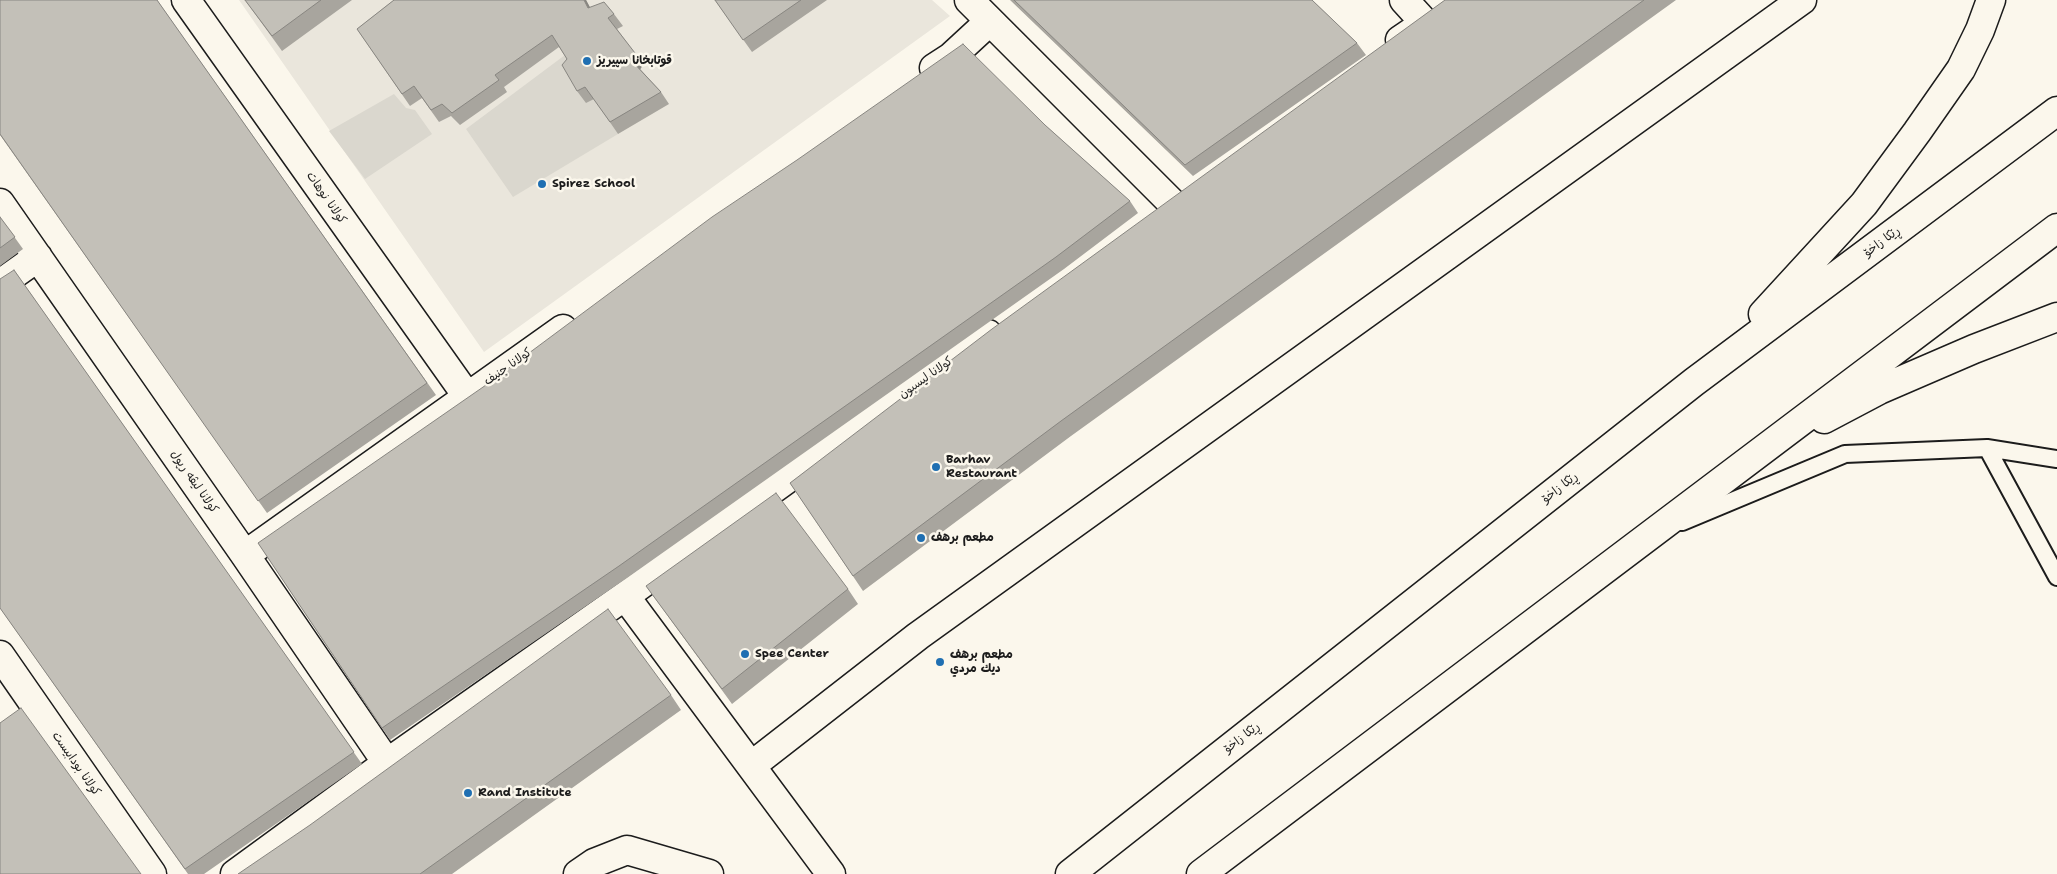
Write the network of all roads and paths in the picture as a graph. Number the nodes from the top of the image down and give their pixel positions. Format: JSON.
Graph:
{"nodes":[{"id":1,"x":186,"y":0,"type":"edge"},
{"id":2,"x":969,"y":0,"type":"edge"},
{"id":3,"x":1404,"y":0,"type":"edge"},
{"id":4,"x":1991,"y":0,"type":"edge"},
{"id":5,"x":1783,"y":5,"type":"edge"},
{"id":6,"x":1449,"y":6,"type":"edge"},
{"id":7,"x":990,"y":21,"type":"junction"},
{"id":8,"x":1424,"y":23,"type":"junction"},
{"id":9,"x":1377,"y":56,"type":"edge"},
{"id":10,"x":910,"y":85,"type":"edge"},
{"id":11,"x":2057,"y":111,"type":"edge"},
{"id":12,"x":1196,"y":186,"type":"edge"},
{"id":13,"x":0,"y":203,"type":"edge"},
{"id":14,"x":1172,"y":203,"type":"junction"},
{"id":15,"x":1148,"y":220,"type":"edge"},
{"id":16,"x":2057,"y":228,"type":"edge"},
{"id":17,"x":38,"y":257,"type":"junction"},
{"id":18,"x":0,"y":284,"type":"edge"},
{"id":19,"x":580,"y":317,"type":"edge"},
{"id":20,"x":1012,"y":317,"type":"edge"},
{"id":21,"x":2057,"y":317,"type":"edge"},
{"id":22,"x":1694,"y":382,"type":"junction"},
{"id":23,"x":467,"y":396,"type":"junction"},
{"id":24,"x":1987,"y":448,"type":"junction"},
{"id":25,"x":1750,"y":459,"type":"junction"},
{"id":26,"x":2057,"y":459,"type":"edge"},
{"id":27,"x":1652,"y":535,"type":"junction"},
{"id":28,"x":245,"y":554,"type":"junction"},
{"id":29,"x":2057,"y":577,"type":"edge"},
{"id":30,"x":624,"y":596,"type":"junction"},
{"id":31,"x":0,"y":655,"type":"edge"},
{"id":32,"x":387,"y":763,"type":"junction"},
{"id":33,"x":751,"y":766,"type":"junction"},
{"id":34,"x":825,"y":872,"type":"edge"},
{"id":35,"x":152,"y":874,"type":"edge"},
{"id":36,"x":235,"y":874,"type":"edge"},
{"id":37,"x":578,"y":874,"type":"edge"},
{"id":38,"x":709,"y":874,"type":"edge"},
{"id":39,"x":1070,"y":874,"type":"edge"},
{"id":40,"x":1201,"y":874,"type":"edge"}],
"edges":[{"from":1,"to":23,"type":"main road","name":"كولانا نوهات"},
{"from":2,"to":7,"type":"main road"},
{"from":3,"to":8,"type":"main road"},
{"from":4,"to":22,"type":"main road"},
{"from":5,"to":33,"type":"main road"},
{"from":6,"to":8,"type":"main road"},
{"from":7,"to":10,"type":"main road"},
{"from":7,"to":14,"type":"main road"},
{"from":8,"to":9,"type":"main road"},
{"from":11,"to":22,"type":"main road","name":"ڕێکا زاخۆ"},
{"from":12,"to":14,"type":"main road"},
{"from":13,"to":17,"type":"main road","name":"كولانا ليڤه رپول"},
{"from":14,"to":15,"type":"main road"},
{"from":16,"to":25,"type":"main road"},
{"from":17,"to":18,"type":"main road"},
{"from":17,"to":28,"type":"main road","name":"كولانا ليڤه رپول"},
{"from":19,"to":23,"type":"main road","name":"كولانا جنيف"},
{"from":20,"to":30,"type":"main road","name":"كولانا ليسبون"},
{"from":21,"to":25,"type":"main road"},
{"from":22,"to":39,"type":"main road","name":"ڕێکا زاخۆ"},
{"from":23,"to":28,"type":"main road","name":"كولانا جنيف"},
{"from":24,"to":26,"type":"lane"},
{"from":24,"to":27,"type":"lane"},
{"from":24,"to":29,"type":"lane"},
{"from":25,"to":27,"type":"main road"},
{"from":27,"to":40,"type":"main road"},
{"from":28,"to":32,"type":"main road","name":"كولانا ليڤه رپول"},
{"from":30,"to":32,"type":"main road","name":"كولانا ليسبون"},
{"from":30,"to":33,"type":"main road"},
{"from":31,"to":35,"type":"main road","name":"كولانا بودابيست"},
{"from":32,"to":36,"type":"main road","name":"كولانا ليسبون"},
{"from":33,"to":34,"type":"main road"},
{"from":37,"to":38,"type":"main road"}]}
